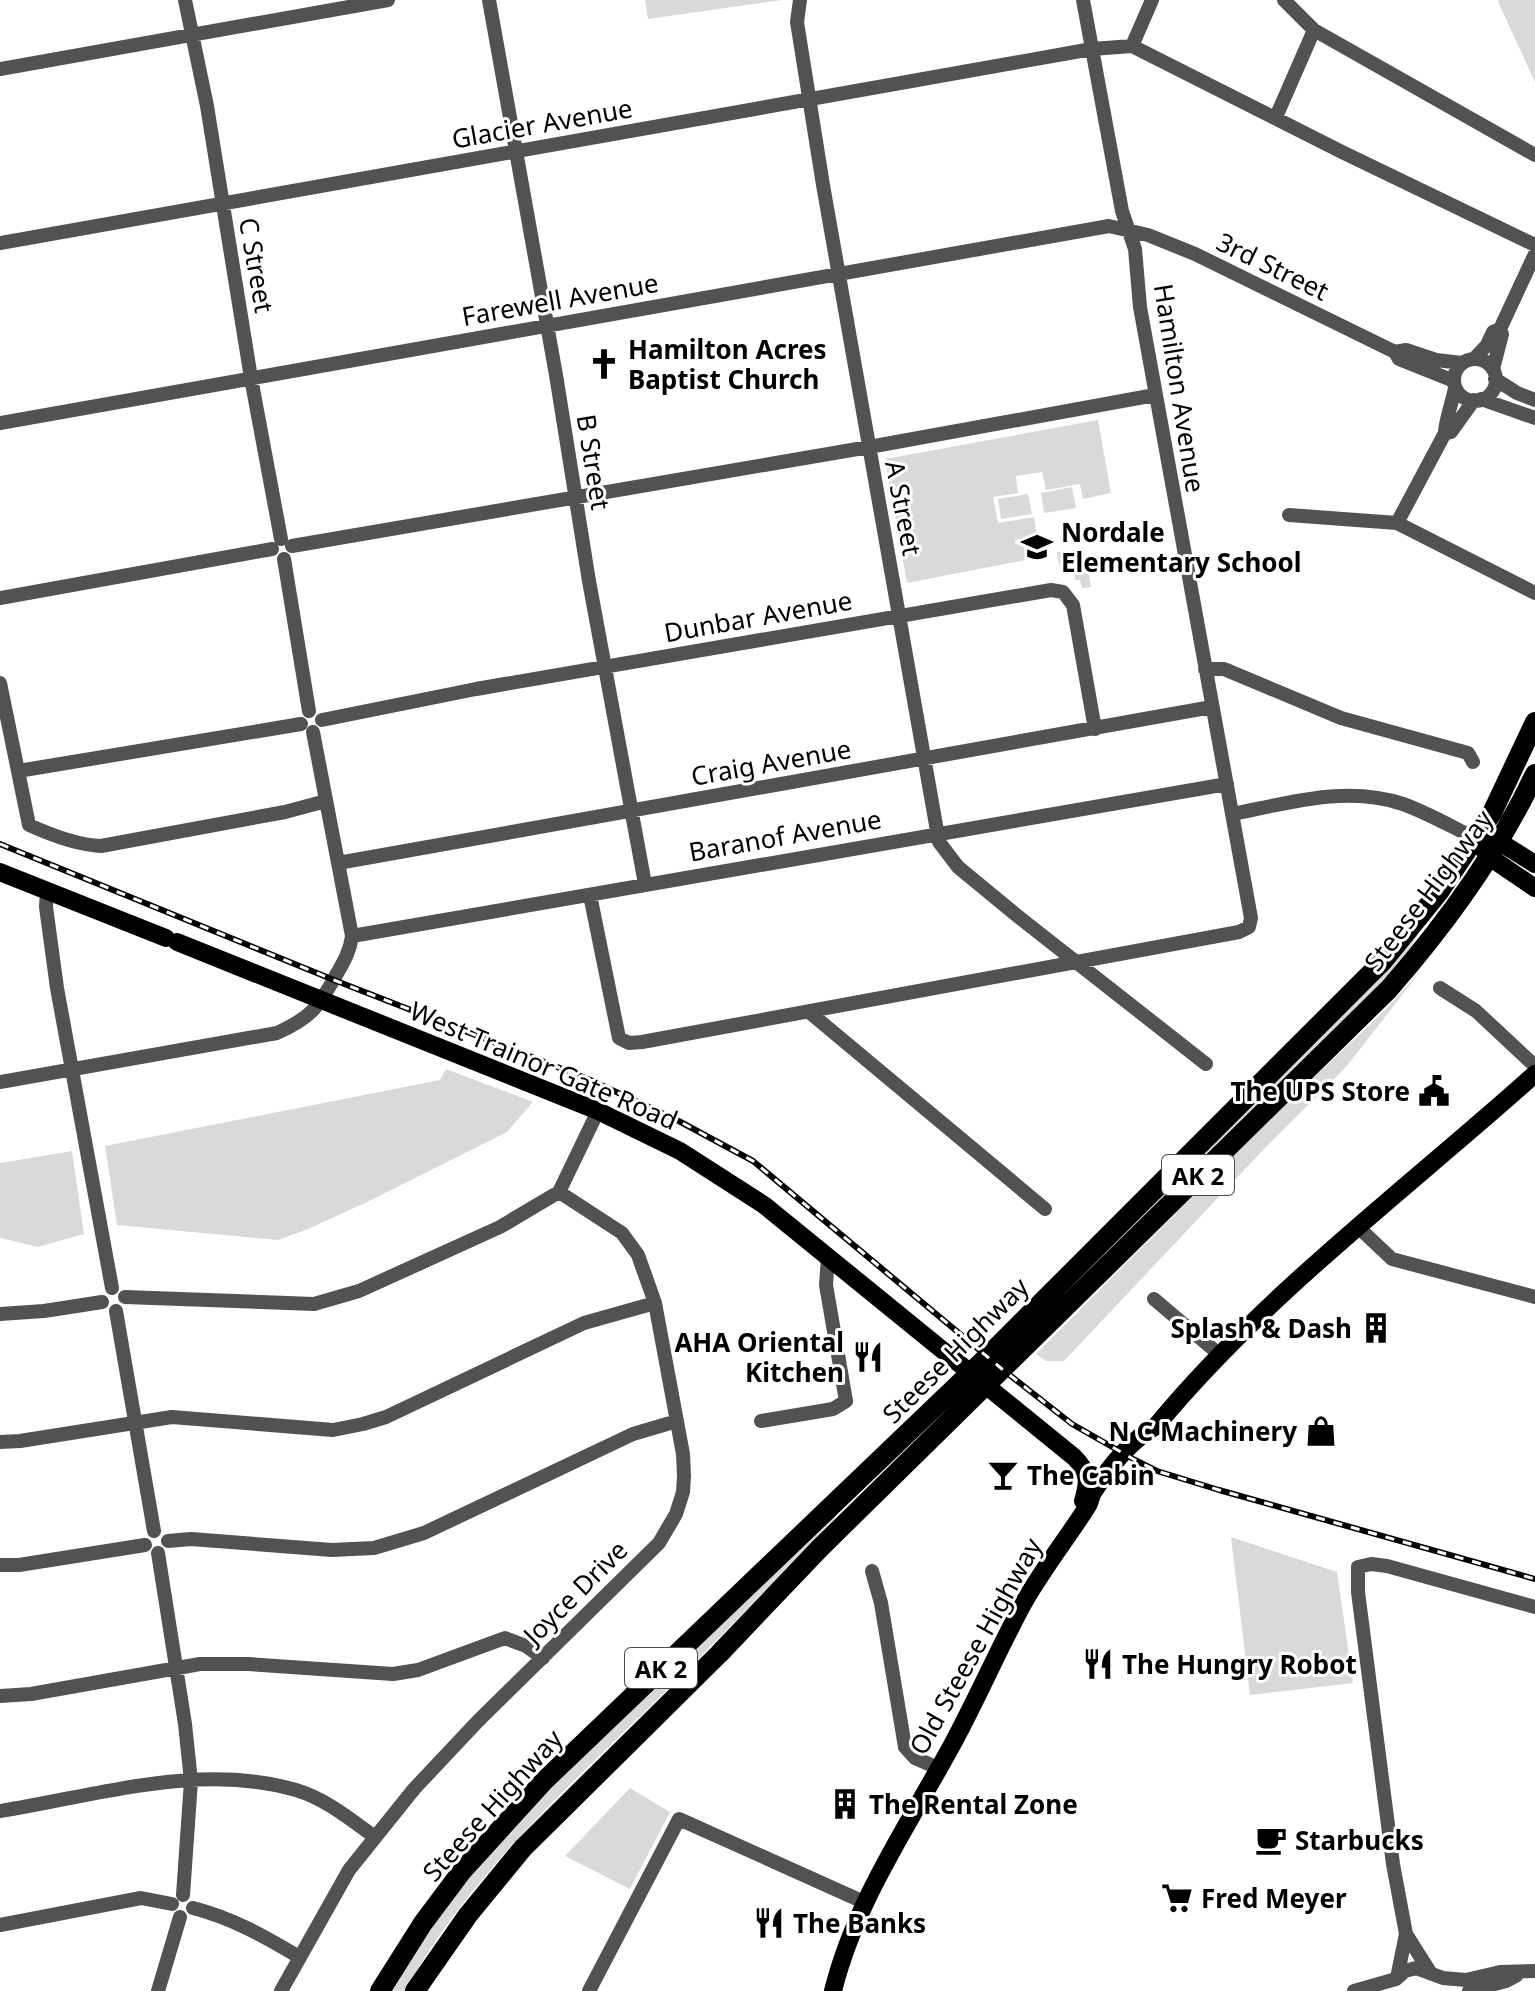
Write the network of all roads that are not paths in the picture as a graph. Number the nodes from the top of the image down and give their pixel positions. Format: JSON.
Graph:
{"nodes":[{"id":1,"x":185,"y":0,"type":"edge"},
{"id":2,"x":388,"y":0,"type":"edge"},
{"id":3,"x":489,"y":0,"type":"edge"},
{"id":4,"x":800,"y":0,"type":"edge"},
{"id":5,"x":1083,"y":0,"type":"edge"},
{"id":6,"x":1152,"y":0,"type":"edge"},
{"id":7,"x":1284,"y":0,"type":"edge"},
{"id":8,"x":1314,"y":30,"type":"junction"},
{"id":9,"x":191,"y":35,"type":"junction"},
{"id":10,"x":1132,"y":46,"type":"junction"},
{"id":11,"x":1092,"y":49,"type":"junction"},
{"id":12,"x":0,"y":69,"type":"edge"},
{"id":13,"x":809,"y":101,"type":"junction"},
{"id":14,"x":1276,"y":117,"type":"junction"},
{"id":15,"x":516,"y":152,"type":"junction"},
{"id":16,"x":1535,"y":155,"type":"edge"},
{"id":17,"x":222,"y":203,"type":"junction"},
{"id":18,"x":1128,"y":230,"type":"junction"},
{"id":19,"x":0,"y":243,"type":"edge"},
{"id":20,"x":1535,"y":245,"type":"edge"},
{"id":21,"x":1535,"y":254,"type":"edge"},
{"id":22,"x":839,"y":273,"type":"junction"},
{"id":23,"x":547,"y":325,"type":"junction"},
{"id":24,"x":1500,"y":329,"type":"junction"},
{"id":25,"x":1395,"y":352,"type":"junction"},
{"id":26,"x":1468,"y":361,"type":"junction"},
{"id":27,"x":1494,"y":374,"type":"junction"},
{"id":28,"x":251,"y":378,"type":"junction"},
{"id":29,"x":1455,"y":385,"type":"junction"},
{"id":30,"x":1155,"y":395,"type":"junction"},
{"id":31,"x":1478,"y":400,"type":"junction"},
{"id":32,"x":1535,"y":400,"type":"edge"},
{"id":33,"x":1535,"y":418,"type":"edge"},
{"id":34,"x":0,"y":423,"type":"edge"},
{"id":35,"x":1445,"y":433,"type":"junction"},
{"id":36,"x":869,"y":447,"type":"junction"},
{"id":37,"x":575,"y":498,"type":"junction"},
{"id":38,"x":1289,"y":515,"type":"dead end"},
{"id":39,"x":1397,"y":523,"type":"junction"},
{"id":40,"x":282,"y":548,"type":"junction"},
{"id":41,"x":1535,"y":593,"type":"edge"},
{"id":42,"x":0,"y":598,"type":"edge"},
{"id":43,"x":900,"y":616,"type":"junction"},
{"id":44,"x":606,"y":666,"type":"junction"},
{"id":45,"x":1205,"y":669,"type":"junction"},
{"id":46,"x":0,"y":683,"type":"edge"},
{"id":47,"x":1212,"y":707,"type":"junction"},
{"id":48,"x":1535,"y":722,"type":"edge"},
{"id":49,"x":312,"y":725,"type":"junction"},
{"id":50,"x":1095,"y":729,"type":"junction"},
{"id":51,"x":923,"y":759,"type":"junction"},
{"id":52,"x":1473,"y":762,"type":"dead end"},
{"id":53,"x":18,"y":771,"type":"junction"},
{"id":54,"x":1535,"y":774,"type":"edge"},
{"id":55,"x":1227,"y":784,"type":"junction"},
{"id":56,"x":326,"y":801,"type":"junction"},
{"id":57,"x":632,"y":811,"type":"junction"},
{"id":58,"x":1233,"y":814,"type":"junction"},
{"id":59,"x":936,"y":833,"type":"junction"},
{"id":60,"x":1475,"y":838,"type":"junction"},
{"id":61,"x":1493,"y":848,"type":"junction"},
{"id":62,"x":338,"y":863,"type":"junction"},
{"id":63,"x":1535,"y":864,"type":"edge"},
{"id":64,"x":0,"y":872,"type":"edge"},
{"id":65,"x":645,"y":884,"type":"junction"},
{"id":66,"x":1535,"y":888,"type":"edge"},
{"id":67,"x":47,"y":890,"type":"junction"},
{"id":68,"x":590,"y":895,"type":"junction"},
{"id":69,"x":352,"y":936,"type":"junction"},
{"id":70,"x":1077,"y":963,"type":"junction"},
{"id":71,"x":1440,"y":988,"type":"dead end"},
{"id":72,"x":323,"y":1001,"type":"junction"},
{"id":73,"x":809,"y":1012,"type":"junction"},
{"id":74,"x":1206,"y":1064,"type":"dead end"},
{"id":75,"x":1535,"y":1066,"type":"edge"},
{"id":76,"x":72,"y":1071,"type":"junction"},
{"id":77,"x":1535,"y":1074,"type":"edge"},
{"id":78,"x":0,"y":1082,"type":"edge"},
{"id":79,"x":598,"y":1111,"type":"junction"},
{"id":80,"x":559,"y":1192,"type":"junction"},
{"id":81,"x":1045,"y":1209,"type":"dead end"},
{"id":82,"x":1358,"y":1227,"type":"junction"},
{"id":83,"x":828,"y":1257,"type":"junction"},
{"id":84,"x":112,"y":1288,"type":"junction"},
{"id":85,"x":125,"y":1297,"type":"junction"},
{"id":86,"x":1535,"y":1297,"type":"edge"},
{"id":87,"x":1154,"y":1299,"type":"dead end"},
{"id":88,"x":102,"y":1302,"type":"junction"},
{"id":89,"x":655,"y":1303,"type":"junction"},
{"id":90,"x":116,"y":1311,"type":"junction"},
{"id":91,"x":0,"y":1314,"type":"edge"},
{"id":92,"x":1220,"y":1355,"type":"junction"},
{"id":93,"x":979,"y":1378,"type":"junction"},
{"id":94,"x":677,"y":1421,"type":"junction"},
{"id":95,"x":761,"y":1421,"type":"dead end"},
{"id":96,"x":135,"y":1422,"type":"junction"},
{"id":97,"x":1156,"y":1426,"type":"junction"},
{"id":98,"x":1048,"y":1434,"type":"junction"},
{"id":99,"x":0,"y":1442,"type":"edge"},
{"id":100,"x":1108,"y":1471,"type":"junction"},
{"id":101,"x":1091,"y":1506,"type":"junction"},
{"id":102,"x":154,"y":1531,"type":"junction"},
{"id":103,"x":168,"y":1541,"type":"junction"},
{"id":104,"x":152,"y":1549,"type":"junction"},
{"id":105,"x":0,"y":1565,"type":"edge"},
{"id":106,"x":872,"y":1571,"type":"dead end"},
{"id":107,"x":1535,"y":1607,"type":"edge"},
{"id":108,"x":543,"y":1658,"type":"junction"},
{"id":109,"x":177,"y":1667,"type":"junction"},
{"id":110,"x":0,"y":1696,"type":"edge"},
{"id":111,"x":938,"y":1768,"type":"junction"},
{"id":112,"x":191,"y":1781,"type":"junction"},
{"id":113,"x":0,"y":1811,"type":"edge"},
{"id":114,"x":375,"y":1837,"type":"junction"},
{"id":115,"x":866,"y":1903,"type":"junction"},
{"id":116,"x":178,"y":1905,"type":"junction"},
{"id":117,"x":0,"y":1925,"type":"edge"},
{"id":118,"x":1406,"y":1934,"type":"junction"},
{"id":119,"x":299,"y":1957,"type":"junction"},
{"id":120,"x":1528,"y":1972,"type":"edge"},
{"id":121,"x":1432,"y":1973,"type":"junction"},
{"id":122,"x":1395,"y":1983,"type":"edge"},
{"id":123,"x":158,"y":1991,"type":"edge"},
{"id":124,"x":281,"y":1991,"type":"edge"},
{"id":125,"x":380,"y":1991,"type":"edge"},
{"id":126,"x":415,"y":1991,"type":"edge"},
{"id":127,"x":589,"y":1991,"type":"edge"},
{"id":128,"x":833,"y":1991,"type":"edge"},
{"id":129,"x":1354,"y":1991,"type":"edge"},
{"id":130,"x":1441,"y":1991,"type":"edge"},
{"id":131,"x":1469,"y":1991,"type":"edge"}],
"edges":[{"from":1,"to":9,"type":"street","name":"C Street"},
{"from":2,"to":9,"type":"street"},
{"from":3,"to":15,"type":"street","name":"B Street"},
{"from":4,"to":13,"type":"street","name":"A Street"},
{"from":5,"to":11,"type":"street","name":"Hamilton Avenue"},
{"from":6,"to":10,"type":"street"},
{"from":7,"to":8,"type":"street"},
{"from":8,"to":14,"type":"street"},
{"from":8,"to":16,"type":"street"},
{"from":9,"to":12,"type":"street"},
{"from":9,"to":17,"type":"street","name":"C Street"},
{"from":10,"to":11,"type":"street","name":"Glacier Avenue"},
{"from":10,"to":14,"type":"street"},
{"from":11,"to":13,"type":"street","name":"Glacier Avenue"},
{"from":11,"to":18,"type":"street","name":"Hamilton Avenue"},
{"from":13,"to":15,"type":"street","name":"Glacier Avenue"},
{"from":13,"to":22,"type":"street","name":"A Street"},
{"from":14,"to":20,"type":"street"},
{"from":15,"to":17,"type":"street","name":"Glacier Avenue"},
{"from":15,"to":23,"type":"street","name":"B Street"},
{"from":17,"to":19,"type":"street","name":"Glacier Avenue"},
{"from":17,"to":28,"type":"street","name":"C Street"},
{"from":18,"to":22,"type":"street","name":"Farewell Avenue"},
{"from":18,"to":25,"type":"street","name":"3rd Street"},
{"from":18,"to":30,"type":"street","name":"Hamilton Avenue"},
{"from":21,"to":24,"type":"street"},
{"from":22,"to":23,"type":"street","name":"Farewell Avenue"},
{"from":22,"to":36,"type":"street","name":"A Street"},
{"from":23,"to":28,"type":"street","name":"Farewell Avenue"},
{"from":23,"to":37,"type":"street","name":"B Street"},
{"from":24,"to":26,"type":"street"},
{"from":24,"to":27,"type":"street"},
{"from":25,"to":26,"type":"street","name":"3rd Street"},
{"from":25,"to":29,"type":"street","name":"3rd Street"},
{"from":26,"to":27,"type":"street"},
{"from":26,"to":29,"type":"street"},
{"from":27,"to":31,"type":"street"},
{"from":27,"to":32,"type":"street"},
{"from":28,"to":34,"type":"street","name":"Farewell Avenue"},
{"from":28,"to":40,"type":"street","name":"C Street"},
{"from":29,"to":31,"type":"street"},
{"from":29,"to":35,"type":"street"},
{"from":30,"to":36,"type":"street"},
{"from":30,"to":45,"type":"street","name":"Hamilton Avenue"},
{"from":31,"to":33,"type":"street"},
{"from":31,"to":35,"type":"street"},
{"from":35,"to":39,"type":"street"},
{"from":36,"to":37,"type":"street"},
{"from":36,"to":43,"type":"street","name":"A Street"},
{"from":37,"to":40,"type":"street"},
{"from":37,"to":44,"type":"street","name":"B Street"},
{"from":38,"to":39,"type":"street"},
{"from":39,"to":41,"type":"street"},
{"from":40,"to":42,"type":"street"},
{"from":40,"to":49,"type":"street","name":"C Street"},
{"from":43,"to":44,"type":"street","name":"Dunbar Avenue"},
{"from":43,"to":50,"type":"street","name":"Dunbar Avenue"},
{"from":43,"to":51,"type":"street","name":"A Street"},
{"from":44,"to":49,"type":"street","name":"Dunbar Avenue"},
{"from":44,"to":57,"type":"street","name":"B Street"},
{"from":45,"to":47,"type":"street","name":"Hamilton Avenue"},
{"from":45,"to":52,"type":"street"},
{"from":46,"to":53,"type":"street"},
{"from":47,"to":50,"type":"street","name":"Craig Avenue"},
{"from":47,"to":55,"type":"street","name":"Hamilton Avenue"},
{"from":48,"to":60,"type":"highway","name":"Steese Highway","number":"AK 2"},
{"from":49,"to":53,"type":"street","name":"Dunbar Avenue"},
{"from":49,"to":56,"type":"street"},
{"from":50,"to":51,"type":"street","name":"Craig Avenue"},
{"from":51,"to":57,"type":"street","name":"Craig Avenue"},
{"from":51,"to":59,"type":"street","name":"A Street"},
{"from":53,"to":56,"type":"street"},
{"from":54,"to":61,"type":"highway","name":"Steese Highway","number":"AK 2"},
{"from":55,"to":58,"type":"street","name":"Hamilton Avenue"},
{"from":55,"to":59,"type":"street","name":"Baranof Avenue"},
{"from":56,"to":62,"type":"street"},
{"from":57,"to":62,"type":"street","name":"Craig Avenue"},
{"from":57,"to":65,"type":"street","name":"B Street"},
{"from":58,"to":60,"type":"street"},
{"from":58,"to":70,"type":"street","name":"Hamilton Avenue"},
{"from":59,"to":65,"type":"street","name":"Baranof Avenue"},
{"from":59,"to":70,"type":"street","name":"A Street"},
{"from":60,"to":61,"type":"main road"},
{"from":60,"to":93,"type":"highway","name":"Steese Highway","number":"AK 2"},
{"from":61,"to":63,"type":"main road"},
{"from":61,"to":66,"type":"main road"},
{"from":61,"to":93,"type":"highway","name":"Steese Highway","number":"AK 2"},
{"from":62,"to":69,"type":"street"},
{"from":64,"to":67,"type":"main road","name":"West Trainor Gate Road"},
{"from":65,"to":68,"type":"street","name":"Baranof Avenue"},
{"from":67,"to":72,"type":"main road","name":"West Trainor Gate Road"},
{"from":67,"to":76,"type":"street"},
{"from":68,"to":69,"type":"street","name":"Baranof Avenue"},
{"from":68,"to":73,"type":"street"},
{"from":69,"to":72,"type":"street"},
{"from":70,"to":73,"type":"street"},
{"from":70,"to":74,"type":"street","name":"A Street"},
{"from":71,"to":75,"type":"street"},
{"from":72,"to":76,"type":"street"},
{"from":72,"to":79,"type":"main road","name":"West Trainor Gate Road"},
{"from":73,"to":81,"type":"street"},
{"from":76,"to":78,"type":"street"},
{"from":76,"to":84,"type":"street"},
{"from":77,"to":82,"type":"main road","name":"Old Steese Highway"},
{"from":79,"to":80,"type":"street"},
{"from":79,"to":83,"type":"main road","name":"West Trainor Gate Road"},
{"from":80,"to":85,"type":"street"},
{"from":80,"to":89,"type":"street","name":"Joyce Drive"},
{"from":82,"to":86,"type":"street"},
{"from":82,"to":92,"type":"main road","name":"Old Steese Highway"},
{"from":83,"to":93,"type":"main road","name":"West Trainor Gate Road"},
{"from":83,"to":95,"type":"street"},
{"from":84,"to":85,"type":"street"},
{"from":84,"to":88,"type":"street"},
{"from":85,"to":90,"type":"street"},
{"from":87,"to":92,"type":"street"},
{"from":88,"to":90,"type":"street"},
{"from":88,"to":91,"type":"street"},
{"from":89,"to":94,"type":"street","name":"Joyce Drive"},
{"from":89,"to":96,"type":"street"},
{"from":90,"to":96,"type":"street"},
{"from":92,"to":97,"type":"main road","name":"Old Steese Highway"},
{"from":93,"to":98,"type":"main road","name":"West Trainor Gate Road"},
{"from":93,"to":125,"type":"highway","name":"Steese Highway","number":"AK 2"},
{"from":93,"to":126,"type":"highway","name":"Steese Highway","number":"AK 2"},
{"from":94,"to":103,"type":"street"},
{"from":94,"to":108,"type":"street","name":"Joyce Drive"},
{"from":96,"to":99,"type":"street"},
{"from":96,"to":102,"type":"street"},
{"from":97,"to":100,"type":"main road","name":"Old Steese Highway"},
{"from":97,"to":101,"type":"main road","name":"Old Steese Highway"},
{"from":98,"to":100,"type":"main road","name":"West Trainor Gate Road"},
{"from":98,"to":101,"type":"main road","name":"West Trainor Gate Road"},
{"from":100,"to":101,"type":"main road"},
{"from":101,"to":111,"type":"main road","name":"Old Steese Highway"},
{"from":102,"to":103,"type":"street"},
{"from":102,"to":104,"type":"street"},
{"from":103,"to":104,"type":"street"},
{"from":104,"to":105,"type":"street"},
{"from":104,"to":109,"type":"street"},
{"from":106,"to":111,"type":"street"},
{"from":107,"to":118,"type":"street"},
{"from":108,"to":109,"type":"street"},
{"from":108,"to":114,"type":"street","name":"Joyce Drive"},
{"from":109,"to":110,"type":"street"},
{"from":109,"to":112,"type":"street"},
{"from":111,"to":115,"type":"main road","name":"Old Steese Highway"},
{"from":112,"to":113,"type":"street"},
{"from":112,"to":114,"type":"street"},
{"from":112,"to":116,"type":"street"},
{"from":114,"to":119,"type":"street","name":"Joyce Drive"},
{"from":115,"to":127,"type":"street"},
{"from":115,"to":128,"type":"main road","name":"Old Steese Highway"},
{"from":116,"to":117,"type":"street"},
{"from":116,"to":119,"type":"street"},
{"from":116,"to":123,"type":"street"},
{"from":118,"to":121,"type":"street"},
{"from":118,"to":122,"type":"street"},
{"from":119,"to":124,"type":"street","name":"Joyce Drive"},
{"from":120,"to":121,"type":"street"},
{"from":120,"to":131,"type":"street"},
{"from":121,"to":122,"type":"street"},
{"from":121,"to":130,"type":"street"},
{"from":122,"to":129,"type":"street"}]}
